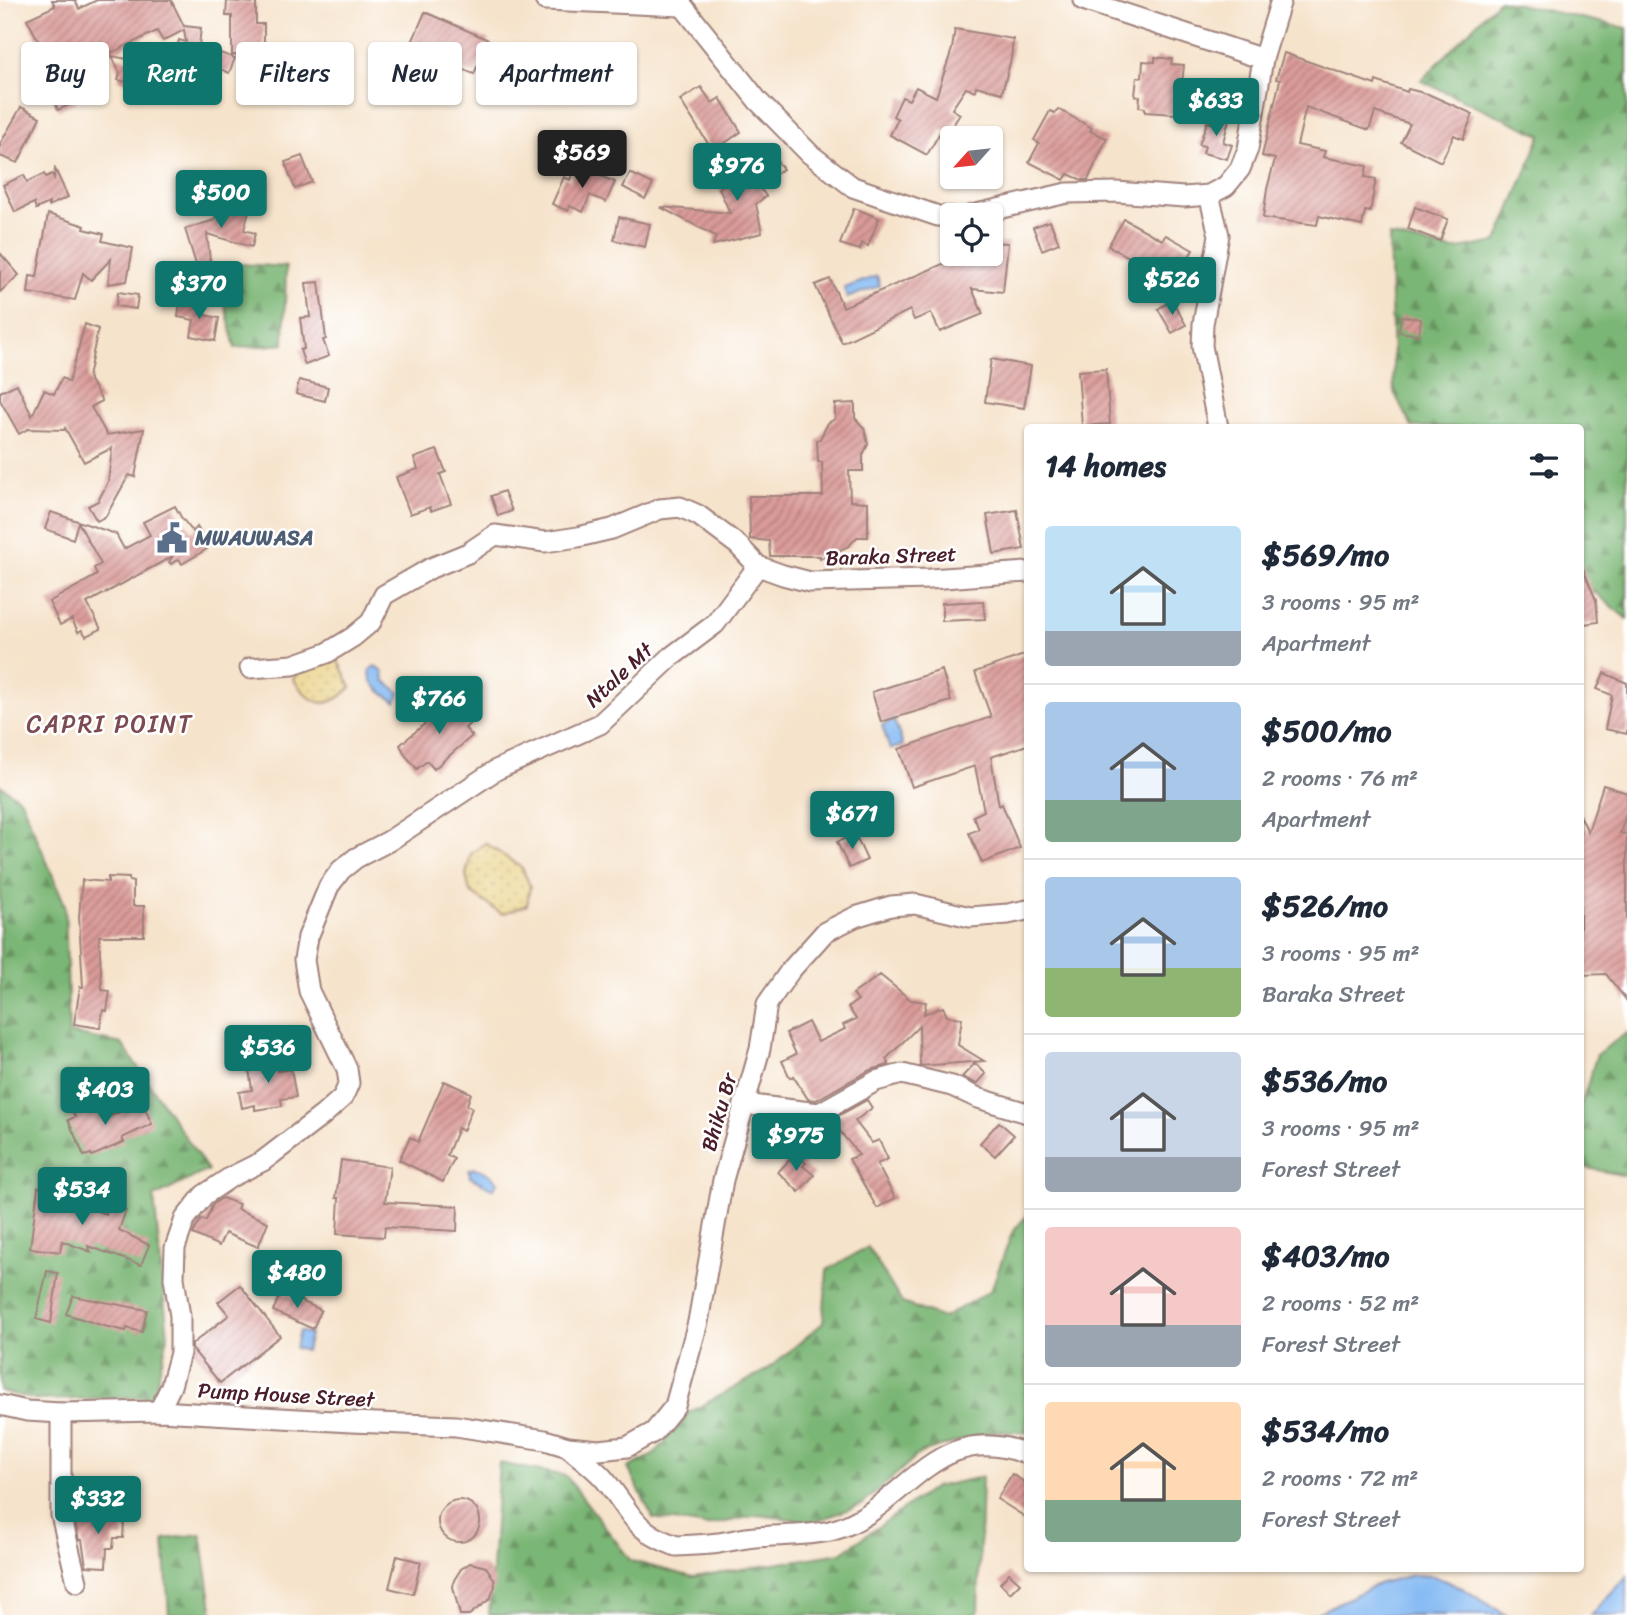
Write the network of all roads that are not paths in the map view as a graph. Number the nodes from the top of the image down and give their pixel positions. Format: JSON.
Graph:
{"nodes":[{"id":1,"x":545,"y":0,"type":"edge"},
{"id":2,"x":1083,"y":0,"type":"edge"},
{"id":3,"x":1281,"y":0,"type":"edge"},
{"id":4,"x":679,"y":3,"type":"edge"},
{"id":5,"x":1263,"y":59,"type":"junction"},
{"id":6,"x":1209,"y":195,"type":"junction"},
{"id":7,"x":1003,"y":207,"type":"edge"},
{"id":8,"x":940,"y":216,"type":"edge"},
{"id":9,"x":1217,"y":424,"type":"edge"},
{"id":10,"x":758,"y":566,"type":"junction"},
{"id":11,"x":1024,"y":572,"type":"edge"},
{"id":12,"x":250,"y":668,"type":"dead end"},
{"id":13,"x":1024,"y":911,"type":"edge"},
{"id":14,"x":744,"y":1104,"type":"junction"},
{"id":15,"x":1024,"y":1112,"type":"edge"},
{"id":16,"x":0,"y":1405,"type":"edge"},
{"id":17,"x":159,"y":1411,"type":"junction"},
{"id":18,"x":61,"y":1413,"type":"junction"},
{"id":19,"x":568,"y":1447,"type":"junction"},
{"id":20,"x":1020,"y":1451,"type":"edge"},
{"id":21,"x":77,"y":1581,"type":"dead end"}],
"edges":[{"from":1,"to":4,"type":"street"},
{"from":2,"to":5,"type":"street"},
{"from":3,"to":5,"type":"street"},
{"from":4,"to":8,"type":"street"},
{"from":5,"to":6,"type":"street"},
{"from":6,"to":7,"type":"street"},
{"from":6,"to":9,"type":"street"},
{"from":10,"to":11,"type":"street","name":"Baraka Street"},
{"from":10,"to":12,"type":"street"},
{"from":10,"to":17,"type":"street","name":"Ntale Mt"},
{"from":13,"to":14,"type":"street","name":"Bhiku Br"},
{"from":14,"to":15,"type":"street"},
{"from":14,"to":19,"type":"street","name":"Bhiku Br"},
{"from":16,"to":18,"type":"street","name":"Pump House Street"},
{"from":17,"to":18,"type":"street","name":"Pump House Street"},
{"from":17,"to":19,"type":"street","name":"Pump House Street"},
{"from":18,"to":21,"type":"street"},
{"from":19,"to":20,"type":"street"}]}
